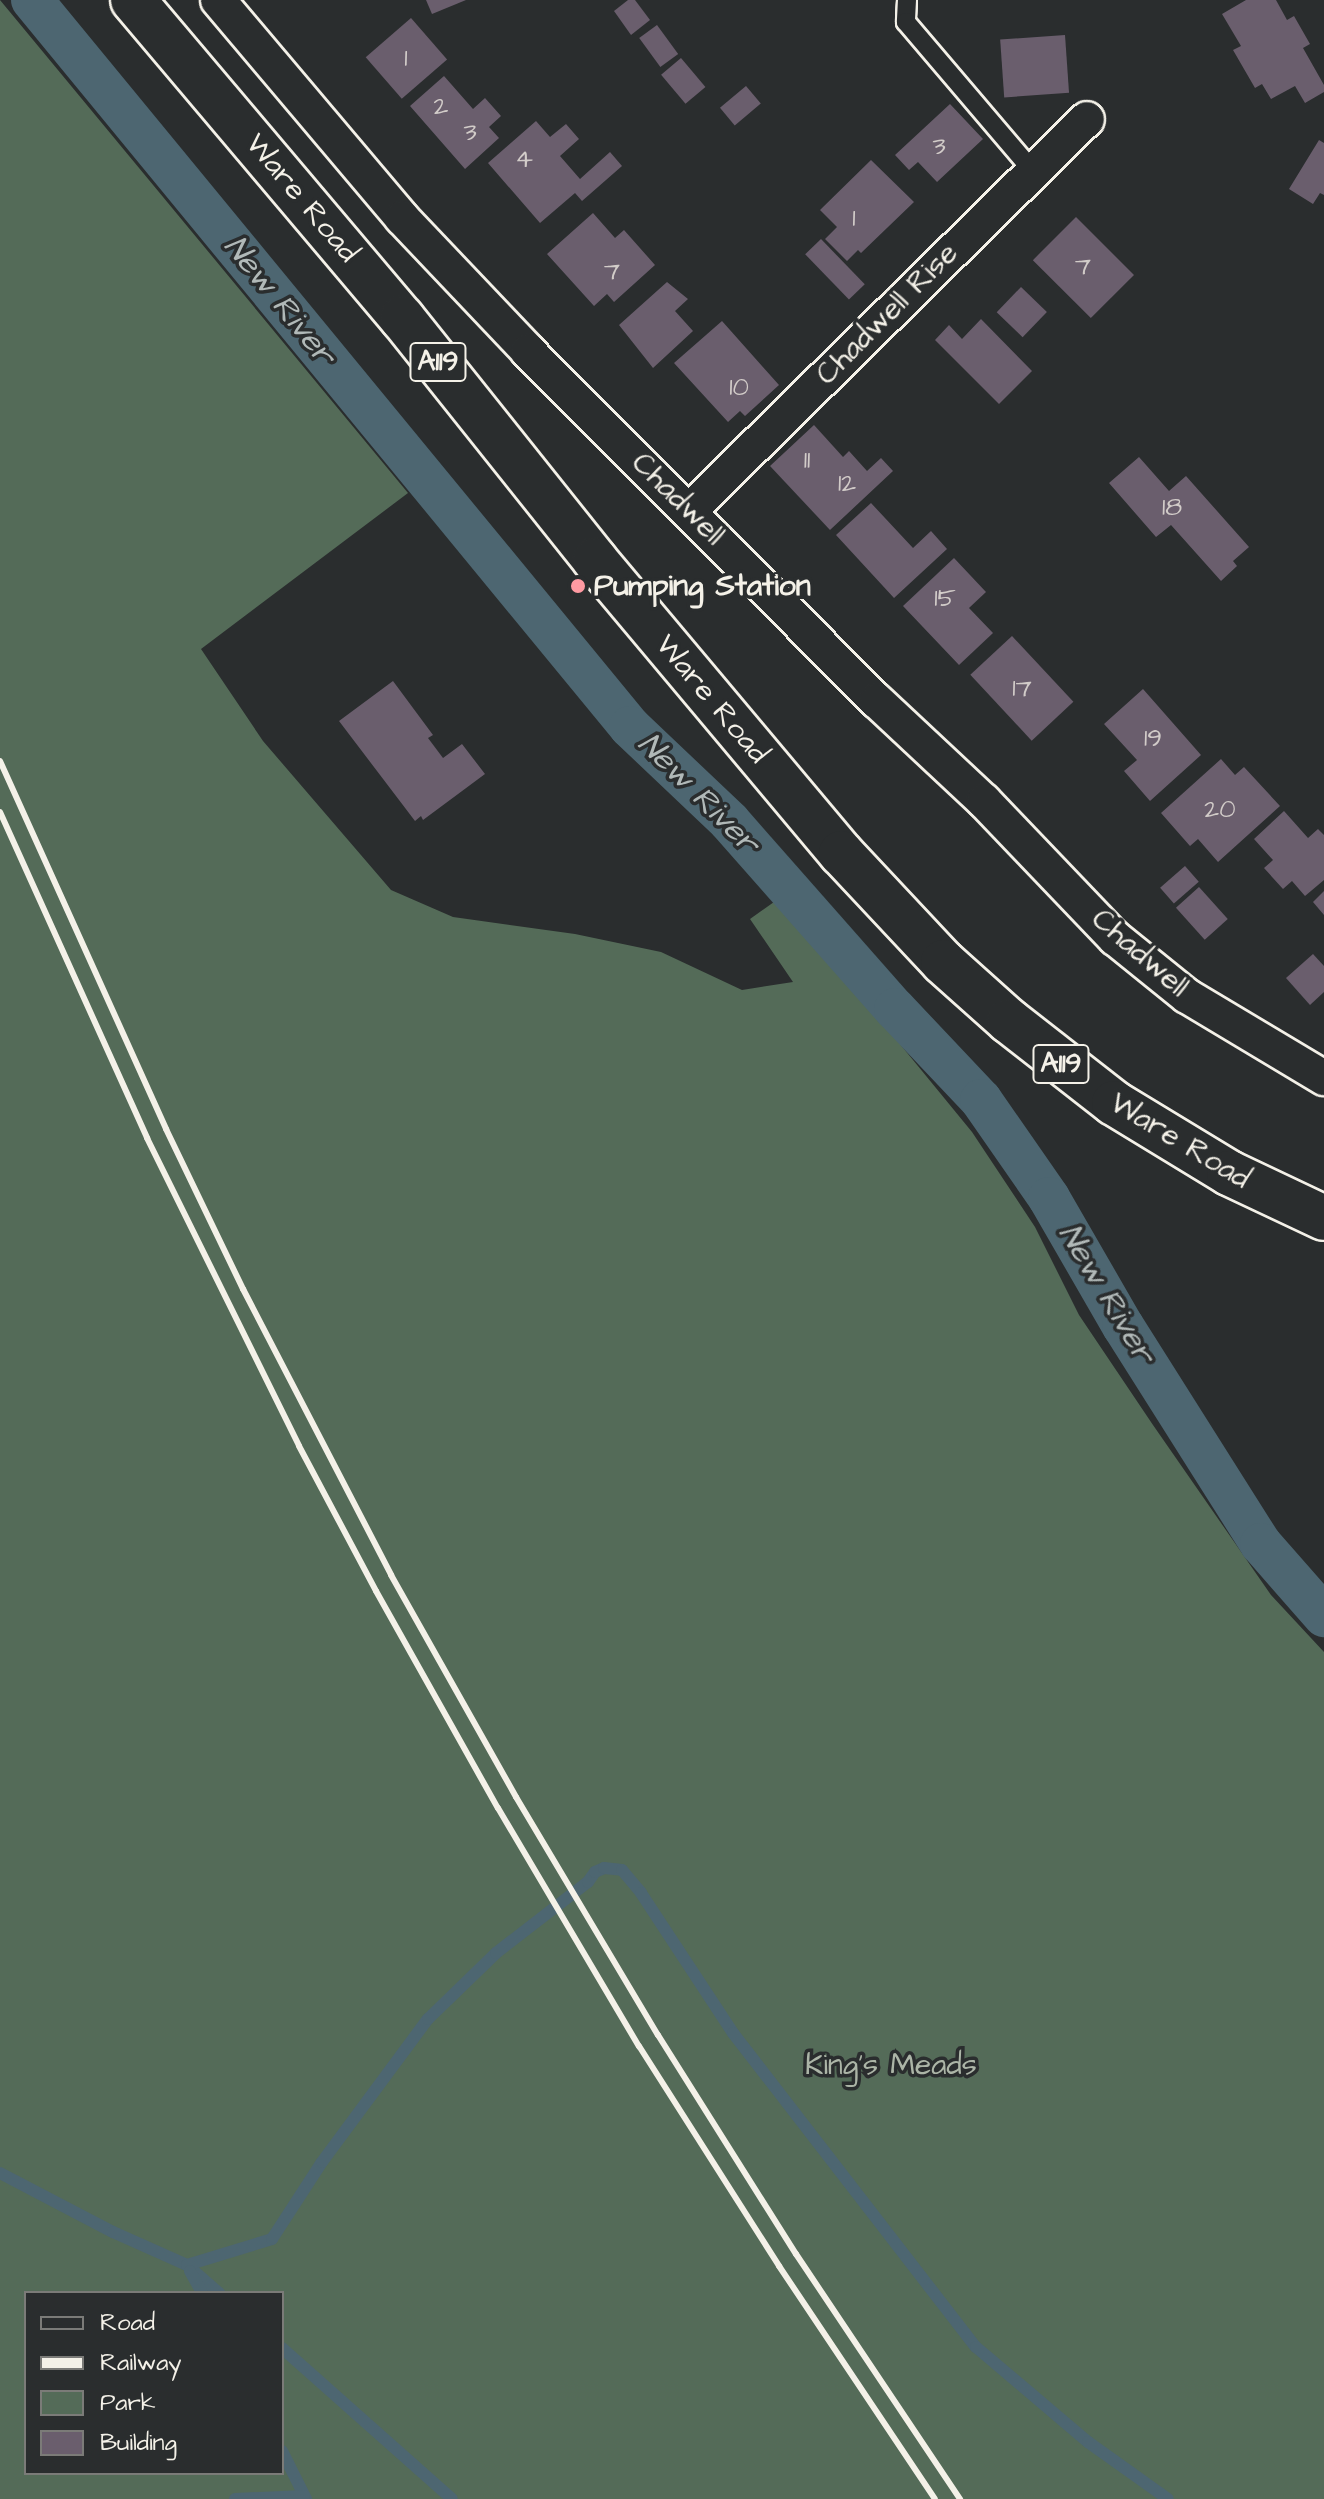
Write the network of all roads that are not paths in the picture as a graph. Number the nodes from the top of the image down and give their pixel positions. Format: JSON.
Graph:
{"nodes":[{"id":1,"x":133,"y":0,"type":"edge"},
{"id":2,"x":218,"y":0,"type":"edge"},
{"id":3,"x":907,"y":0,"type":"edge"},
{"id":4,"x":1087,"y":119,"type":"dead end"},
{"id":5,"x":1032,"y":170,"type":"junction"},
{"id":6,"x":690,"y":510,"type":"junction"},
{"id":7,"x":1324,"y":1078,"type":"edge"},
{"id":8,"x":1324,"y":1218,"type":"edge"}],
"edges":[{"from":1,"to":8,"type":"main road","name":"Ware Road","number":"A119"},
{"from":2,"to":6,"type":"street","name":"Chadwell"},
{"from":3,"to":5,"type":"lane"},
{"from":4,"to":5,"type":"street","name":"Chadwell Rise"},
{"from":5,"to":6,"type":"street","name":"Chadwell Rise"},
{"from":6,"to":7,"type":"street","name":"Chadwell"}]}
